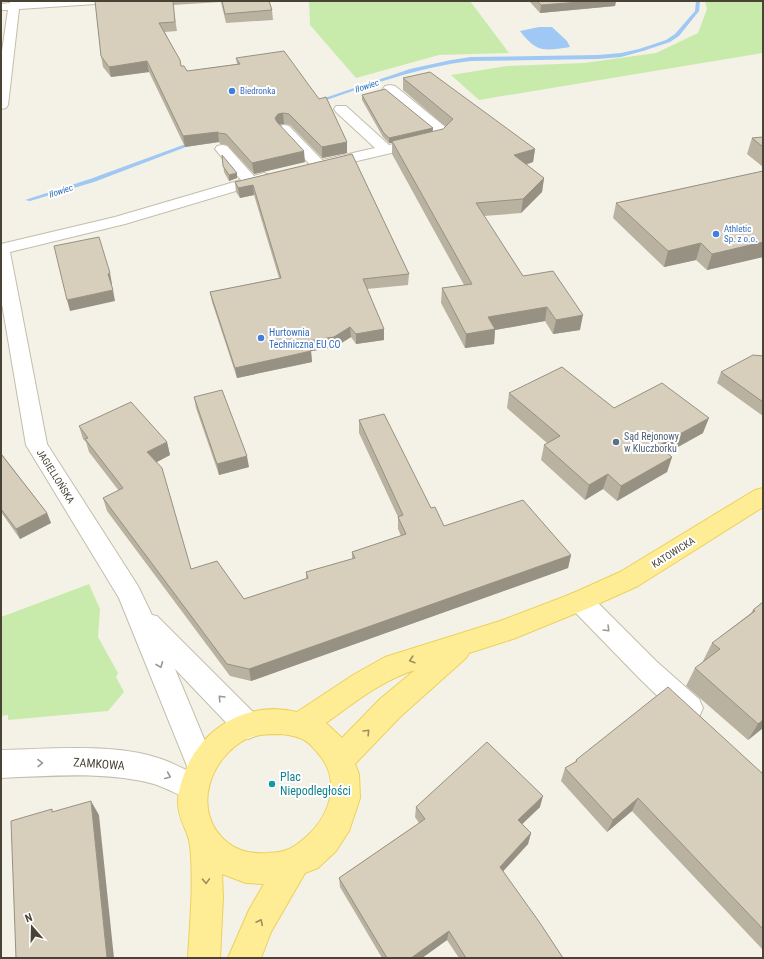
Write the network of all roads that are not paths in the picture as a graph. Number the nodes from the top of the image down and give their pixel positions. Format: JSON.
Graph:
{"nodes":[{"id":1,"x":96,"y":1,"type":"edge"},
{"id":2,"x":10,"y":5,"type":"edge"},
{"id":3,"x":3,"y":79,"type":"edge"},
{"id":4,"x":390,"y":89,"type":"dead end"},
{"id":5,"x":1,"y":105,"type":"edge"},
{"id":6,"x":341,"y":109,"type":"dead end"},
{"id":7,"x":284,"y":128,"type":"edge"},
{"id":8,"x":222,"y":149,"type":"edge"},
{"id":9,"x":386,"y":150,"type":"junction"},
{"id":10,"x":319,"y":166,"type":"junction"},
{"id":11,"x":303,"y":169,"type":"edge"},
{"id":12,"x":280,"y":174,"type":"edge"},
{"id":13,"x":250,"y":181,"type":"junction"},
{"id":14,"x":1,"y":249,"type":"edge"},
{"id":15,"x":763,"y":496,"type":"edge"},
{"id":16,"x":580,"y":601,"type":"junction"},
{"id":17,"x":140,"y":616,"type":"junction"},
{"id":18,"x":462,"y":645,"type":"junction"},
{"id":19,"x":705,"y":722,"type":"edge"},
{"id":20,"x":300,"y":725,"type":"junction"},
{"id":21,"x":248,"y":726,"type":"junction"},
{"id":22,"x":340,"y":760,"type":"junction"},
{"id":23,"x":1,"y":764,"type":"edge"},
{"id":24,"x":197,"y":776,"type":"junction"},
{"id":25,"x":205,"y":842,"type":"junction"},
{"id":26,"x":293,"y":865,"type":"junction"},
{"id":27,"x":204,"y":958,"type":"edge"},
{"id":28,"x":244,"y":958,"type":"edge"}],
"edges":[{"from":1,"to":2,"type":"street"},
{"from":2,"to":3,"type":"street"},
{"from":3,"to":5,"type":"street"},
{"from":4,"to":9,"type":"street"},
{"from":6,"to":9,"type":"street"},
{"from":7,"to":10,"type":"street"},
{"from":8,"to":13,"type":"street"},
{"from":9,"to":10,"type":"street"},
{"from":10,"to":11,"type":"street"},
{"from":12,"to":13,"type":"street"},
{"from":13,"to":14,"type":"street"},
{"from":14,"to":17,"type":"street","name":"JAGIELLOŃSKA"},
{"from":15,"to":16,"type":"main road","name":"KATOWICKA"},
{"from":16,"to":18,"type":"main road"},
{"from":16,"to":19,"type":"street","one_way":true},
{"from":21,"to":17,"type":"street","name":"JAGIELLOŃSKA","one_way":true},
{"from":17,"to":24,"type":"street","name":"JAGIELLOŃSKA","one_way":true},
{"from":18,"to":20,"type":"main road","one_way":true},
{"from":22,"to":18,"type":"main road","one_way":true},
{"from":20,"to":21,"type":"main road"},
{"from":20,"to":22,"type":"main road"},
{"from":21,"to":24,"type":"main road"},
{"from":22,"to":26,"type":"main road"},
{"from":23,"to":24,"type":"street","name":"ZAMKOWA","one_way":true},
{"from":24,"to":25,"type":"main road"},
{"from":25,"to":26,"type":"main road"},
{"from":25,"to":27,"type":"main road","one_way":true},
{"from":28,"to":26,"type":"main road","one_way":true}]}
